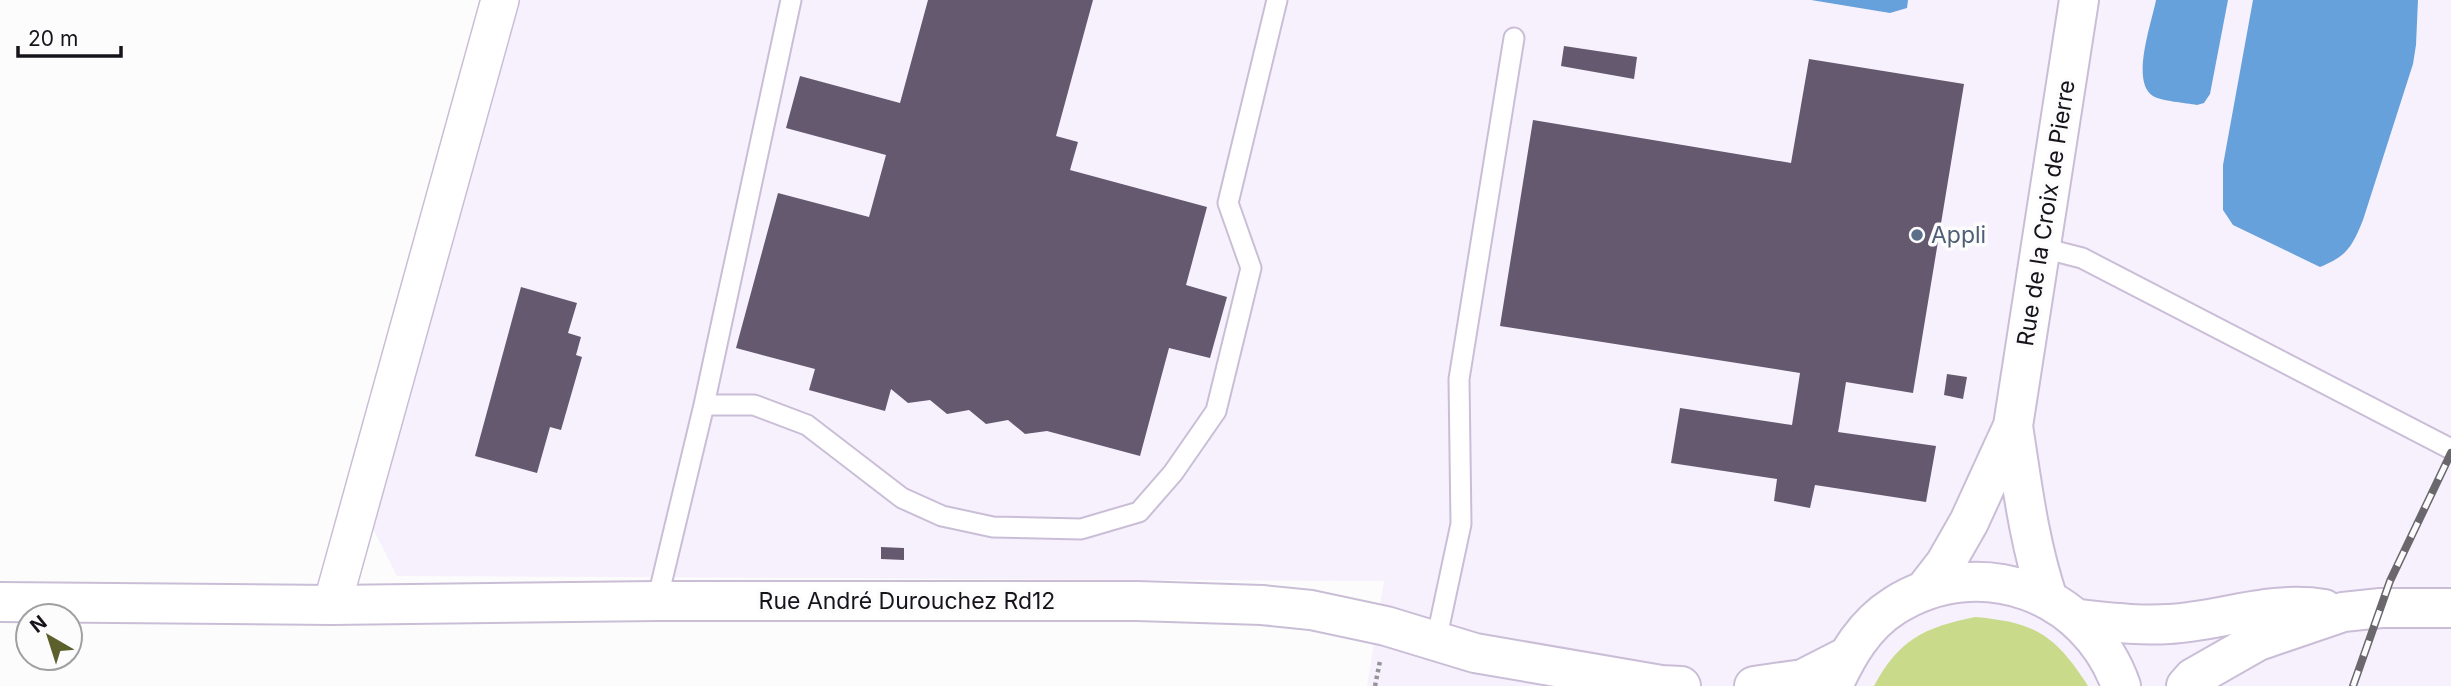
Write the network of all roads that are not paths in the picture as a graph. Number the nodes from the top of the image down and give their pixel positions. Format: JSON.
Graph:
{"nodes":[{"id":1,"x":500,"y":0,"type":"edge"},
{"id":2,"x":791,"y":0,"type":"edge"},
{"id":3,"x":1277,"y":0,"type":"edge"},
{"id":4,"x":2079,"y":0,"type":"edge"},
{"id":5,"x":1514,"y":38,"type":"dead end"},
{"id":6,"x":2039,"y":247,"type":"junction"},
{"id":7,"x":704,"y":405,"type":"junction"},
{"id":8,"x":2013,"y":426,"type":"junction"},
{"id":9,"x":2451,"y":449,"type":"edge"},
{"id":10,"x":1924,"y":591,"type":"junction"},
{"id":11,"x":657,"y":601,"type":"junction"},
{"id":12,"x":0,"y":602,"type":"edge"},
{"id":13,"x":332,"y":605,"type":"junction"},
{"id":14,"x":2451,"y":608,"type":"edge"},
{"id":15,"x":2063,"y":609,"type":"junction"},
{"id":16,"x":2343,"y":612,"type":"junction"},
{"id":17,"x":1436,"y":641,"type":"junction"},
{"id":18,"x":1475,"y":653,"type":"junction"},
{"id":19,"x":1840,"y":672,"type":"edge"},
{"id":20,"x":1535,"y":686,"type":"edge"},
{"id":21,"x":1681,"y":686,"type":"edge"},
{"id":22,"x":1755,"y":686,"type":"edge"},
{"id":23,"x":2121,"y":686,"type":"edge"},
{"id":24,"x":2186,"y":686,"type":"edge"}],
"edges":[{"from":1,"to":13,"type":"street"},
{"from":2,"to":7,"type":"lane"},
{"from":3,"to":7,"type":"lane"},
{"from":4,"to":6,"type":"main road","name":"Rue de la Croix de Pierre"},
{"from":5,"to":17,"type":"lane"},
{"from":6,"to":8,"type":"main road","name":"Rue de la Croix de Pierre"},
{"from":6,"to":9,"type":"lane"},
{"from":7,"to":11,"type":"lane"},
{"from":8,"to":10,"type":"main road","name":"Rue de la Croix de Pierre"},
{"from":8,"to":15,"type":"main road","name":"Rue de la Croix de Pierre"},
{"from":10,"to":15,"type":"main road"},
{"from":10,"to":19,"type":"main road"},
{"from":11,"to":13,"type":"main road","name":"Rue André Durouchez Rd12"},
{"from":11,"to":17,"type":"main road","name":"Rue André Durouchez Rd12"},
{"from":12,"to":13,"type":"main road","name":"Rue André Durouchez Rd12"},
{"from":14,"to":16,"type":"main road"},
{"from":15,"to":16,"type":"main road"},
{"from":15,"to":23,"type":"main road"},
{"from":16,"to":24,"type":"main road"},
{"from":17,"to":18,"type":"main road","name":"Rue André Durouchez Rd12"},
{"from":18,"to":20,"type":"main road","name":"Rue André Durouchez Rd12"},
{"from":18,"to":21,"type":"main road","name":"Rue André Durouchez Rd12"},
{"from":19,"to":22,"type":"main road"}]}
